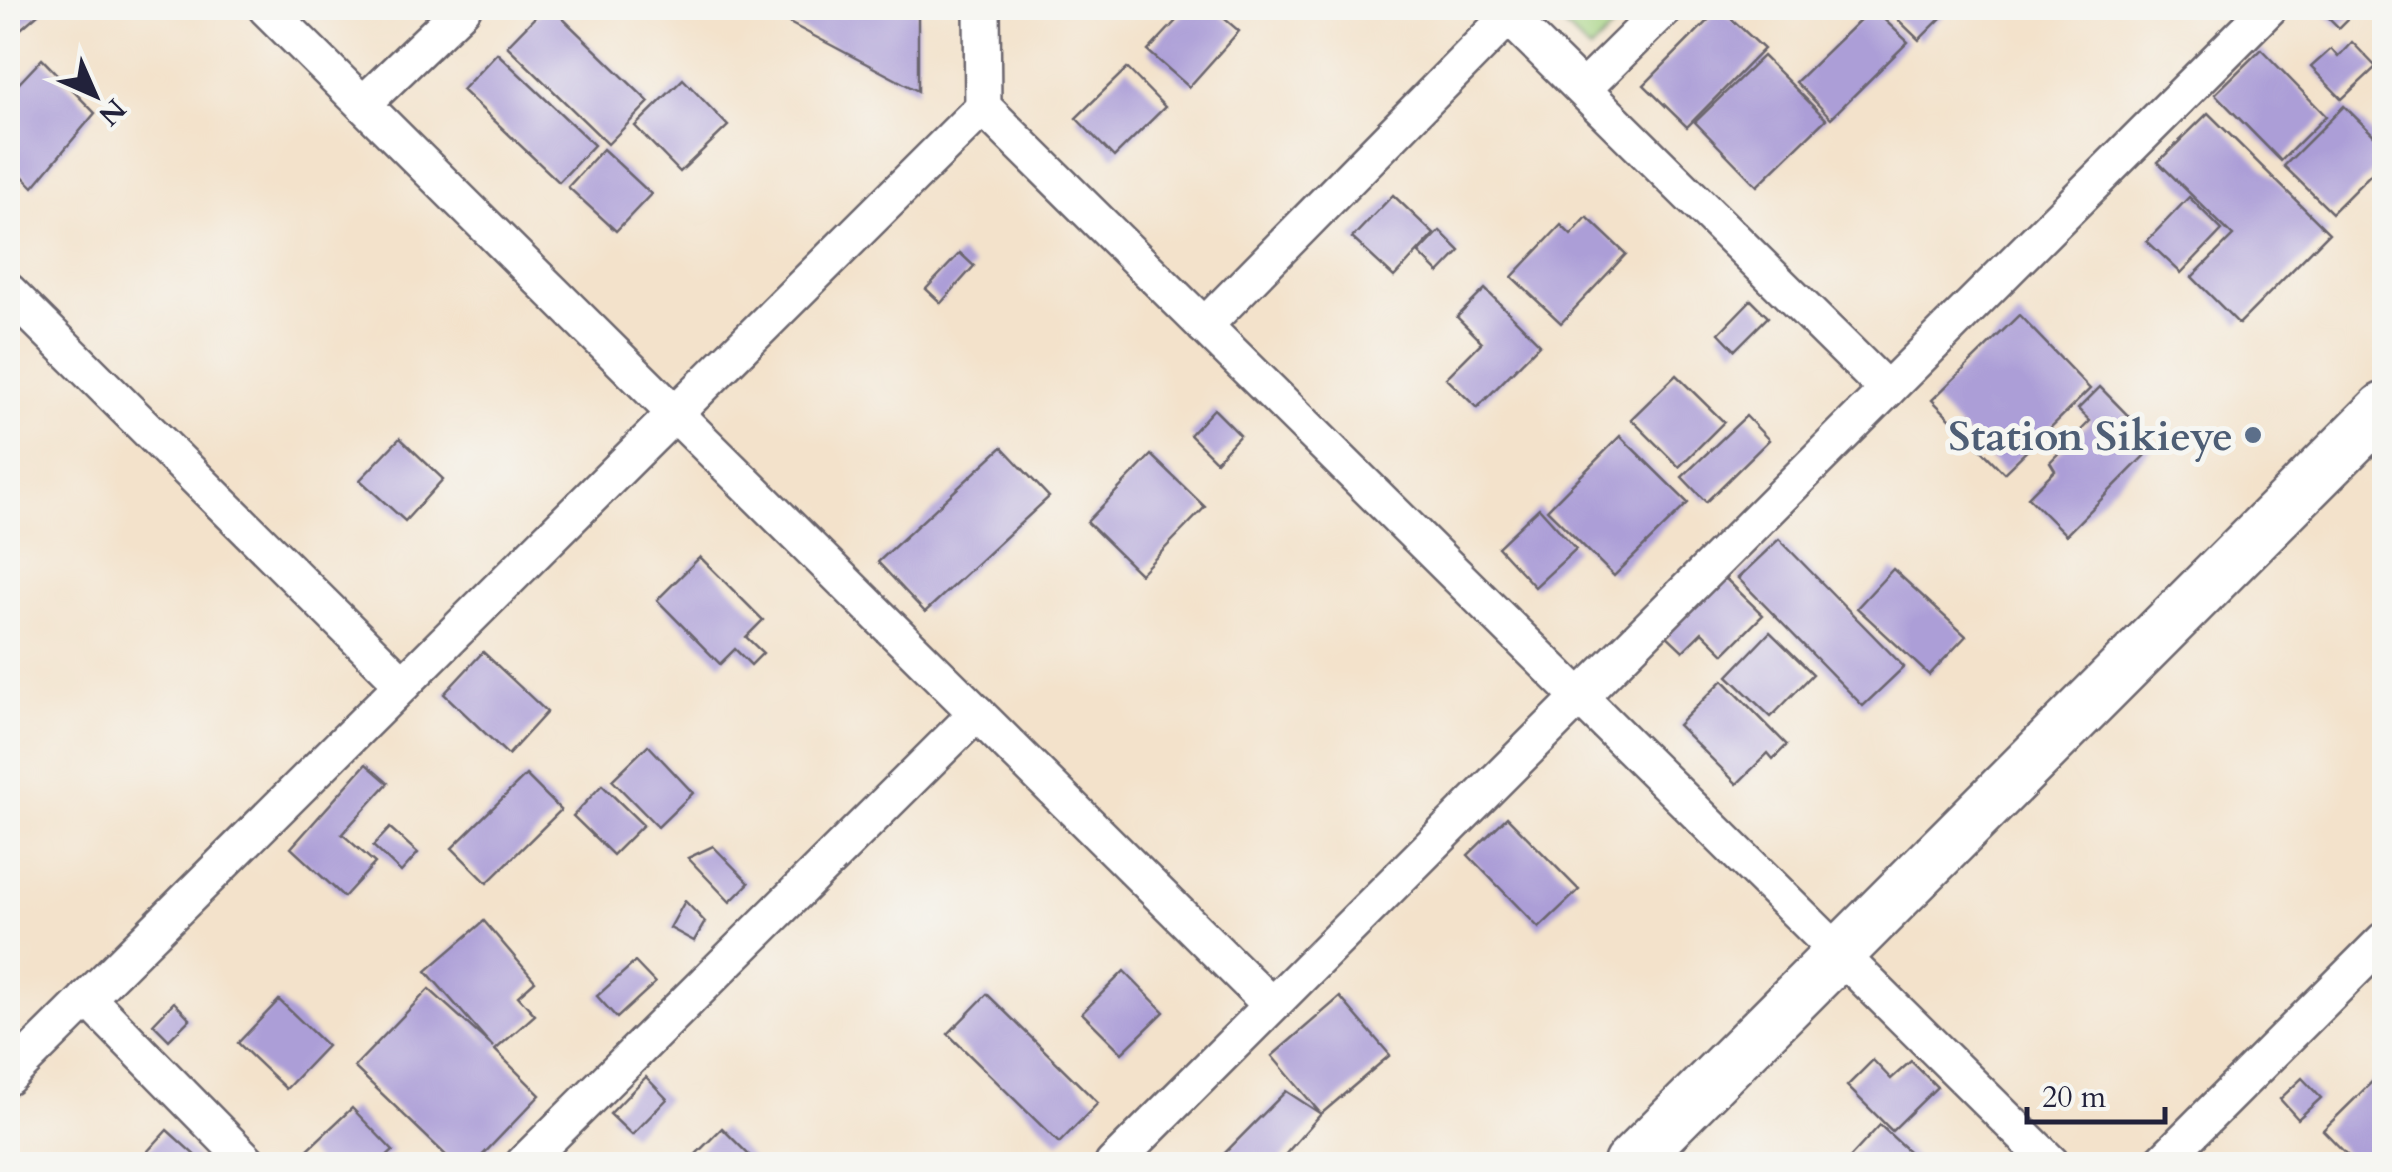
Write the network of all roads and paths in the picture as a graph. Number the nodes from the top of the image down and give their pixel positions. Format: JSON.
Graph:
{"nodes":[{"id":1,"x":266,"y":8,"type":"edge"},
{"id":2,"x":463,"y":8,"type":"edge"},
{"id":3,"x":982,"y":8,"type":"edge"},
{"id":4,"x":1665,"y":8,"type":"edge"},
{"id":5,"x":2269,"y":8,"type":"edge"},
{"id":6,"x":1504,"y":12,"type":"edge"},
{"id":7,"x":1583,"y":90,"type":"junction"},
{"id":8,"x":363,"y":104,"type":"junction"},
{"id":9,"x":982,"y":107,"type":"junction"},
{"id":10,"x":8,"y":292,"type":"edge"},
{"id":11,"x":1204,"y":326,"type":"junction"},
{"id":12,"x":1887,"y":390,"type":"junction"},
{"id":13,"x":2384,"y":408,"type":"edge"},
{"id":14,"x":675,"y":413,"type":"junction"},
{"id":15,"x":403,"y":684,"type":"junction"},
{"id":16,"x":1579,"y":698,"type":"junction"},
{"id":17,"x":977,"y":713,"type":"junction"},
{"id":18,"x":2384,"y":940,"type":"edge"},
{"id":19,"x":1839,"y":954,"type":"junction"},
{"id":20,"x":87,"y":998,"type":"junction"},
{"id":21,"x":1272,"y":1005,"type":"junction"},
{"id":22,"x":8,"y":1077,"type":"edge"},
{"id":23,"x":250,"y":1164,"type":"edge"},
{"id":24,"x":524,"y":1164,"type":"edge"},
{"id":25,"x":1113,"y":1164,"type":"edge"},
{"id":26,"x":1629,"y":1164,"type":"edge"},
{"id":27,"x":2052,"y":1164,"type":"edge"},
{"id":28,"x":2160,"y":1164,"type":"edge"}],
"edges":[{"from":1,"to":8,"type":"street"},
{"from":2,"to":8,"type":"street"},
{"from":3,"to":9,"type":"street"},
{"from":4,"to":7,"type":"street"},
{"from":5,"to":12,"type":"street"},
{"from":6,"to":7,"type":"street"},
{"from":6,"to":11,"type":"street"},
{"from":7,"to":12,"type":"street"},
{"from":8,"to":14,"type":"street"},
{"from":9,"to":11,"type":"street"},
{"from":9,"to":14,"type":"street"},
{"from":10,"to":15,"type":"street"},
{"from":11,"to":16,"type":"street"},
{"from":12,"to":16,"type":"street"},
{"from":13,"to":19,"type":"street"},
{"from":14,"to":15,"type":"street"},
{"from":14,"to":17,"type":"street"},
{"from":15,"to":20,"type":"street"},
{"from":16,"to":19,"type":"street"},
{"from":16,"to":21,"type":"street"},
{"from":17,"to":21,"type":"street"},
{"from":17,"to":24,"type":"street"},
{"from":18,"to":28,"type":"street"},
{"from":19,"to":26,"type":"street"},
{"from":19,"to":27,"type":"street"},
{"from":20,"to":22,"type":"street"},
{"from":20,"to":23,"type":"street"},
{"from":21,"to":25,"type":"street"}]}
